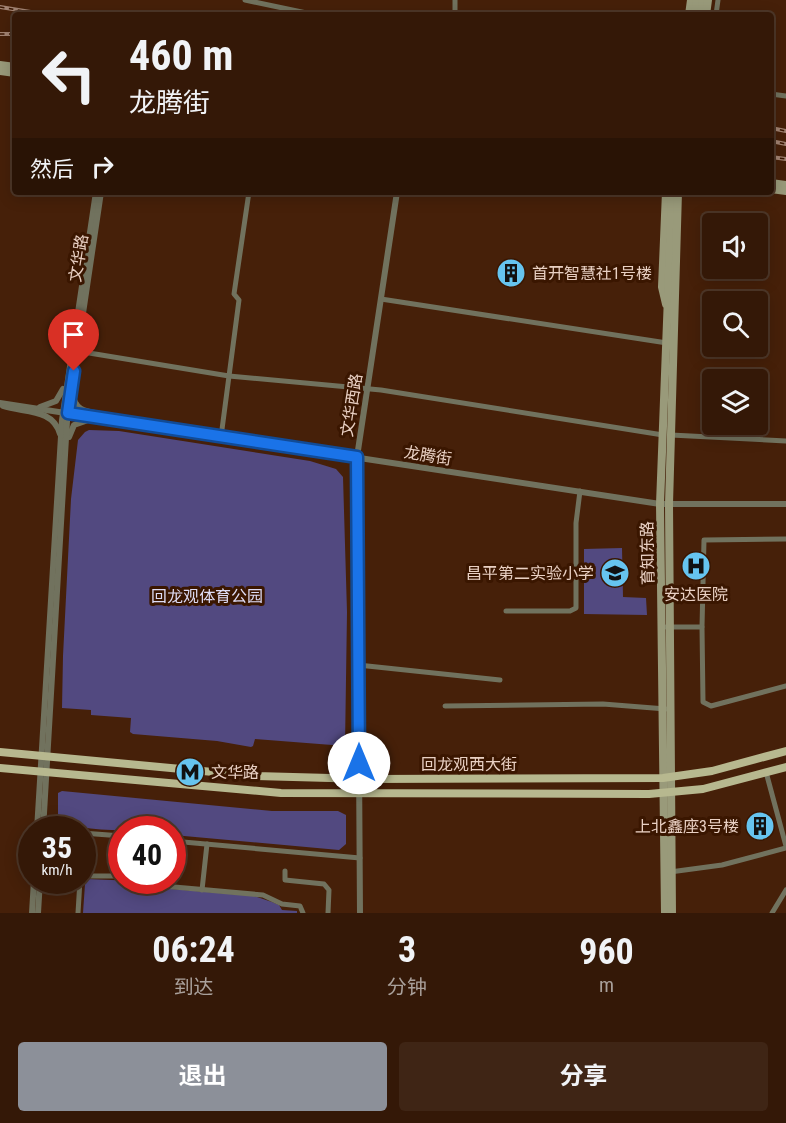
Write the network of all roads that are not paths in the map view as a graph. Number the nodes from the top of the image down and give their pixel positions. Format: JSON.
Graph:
{"nodes":[{"id":1,"x":245,"y":0,"type":"edge"},
{"id":2,"x":302,"y":12,"type":"edge"},
{"id":3,"x":96,"y":195,"type":"edge"},
{"id":4,"x":100,"y":195,"type":"edge"},
{"id":5,"x":249,"y":195,"type":"edge"},
{"id":6,"x":398,"y":195,"type":"edge"},
{"id":7,"x":666,"y":195,"type":"edge"},
{"id":8,"x":672,"y":195,"type":"edge"},
{"id":9,"x":678,"y":195,"type":"edge"},
{"id":10,"x":683,"y":195,"type":"edge"},
{"id":11,"x":381,"y":299,"type":"junction"},
{"id":12,"x":671,"y":314,"type":"junction"},
{"id":13,"x":667,"y":343,"type":"junction"},
{"id":14,"x":74,"y":351,"type":"junction"},
{"id":15,"x":229,"y":376,"type":"junction"},
{"id":16,"x":367,"y":389,"type":"junction"},
{"id":17,"x":0,"y":404,"type":"edge"},
{"id":18,"x":25,"y":407,"type":"junction"},
{"id":19,"x":65,"y":413,"type":"junction"},
{"id":20,"x":112,"y":420,"type":"junction"},
{"id":21,"x":126,"y":422,"type":"junction"},
{"id":22,"x":667,"y":435,"type":"junction"},
{"id":23,"x":221,"y":437,"type":"junction"},
{"id":24,"x":786,"y":441,"type":"edge"},
{"id":25,"x":60,"y":448,"type":"junction"},
{"id":26,"x":357,"y":457,"type":"junction"},
{"id":27,"x":63,"y":482,"type":"junction"},
{"id":28,"x":580,"y":491,"type":"junction"},
{"id":29,"x":665,"y":504,"type":"junction"},
{"id":30,"x":786,"y":504,"type":"edge"},
{"id":31,"x":786,"y":539,"type":"edge"},
{"id":32,"x":506,"y":611,"type":"dead end"},
{"id":33,"x":666,"y":627,"type":"junction"},
{"id":34,"x":702,"y":627,"type":"junction"},
{"id":35,"x":358,"y":665,"type":"junction"},
{"id":36,"x":500,"y":680,"type":"dead end"},
{"id":37,"x":786,"y":686,"type":"edge"},
{"id":38,"x":445,"y":705,"type":"dead end"},
{"id":39,"x":667,"y":709,"type":"junction"},
{"id":40,"x":786,"y":751,"type":"edge"},
{"id":41,"x":0,"y":752,"type":"edge"},
{"id":42,"x":44,"y":756,"type":"junction"},
{"id":43,"x":786,"y":767,"type":"edge"},
{"id":44,"x":0,"y":768,"type":"edge"},
{"id":45,"x":43,"y":772,"type":"junction"},
{"id":46,"x":766,"y":772,"type":"junction"},
{"id":47,"x":701,"y":773,"type":"junction"},
{"id":48,"x":639,"y":778,"type":"junction"},
{"id":49,"x":667,"y":778,"type":"junction"},
{"id":50,"x":359,"y":779,"type":"junction"},
{"id":51,"x":703,"y":789,"type":"junction"},
{"id":52,"x":359,"y":794,"type":"junction"},
{"id":53,"x":639,"y":794,"type":"junction"},
{"id":54,"x":667,"y":794,"type":"junction"},
{"id":55,"x":38,"y":816,"type":"edge"},
{"id":56,"x":44,"y":816,"type":"edge"},
{"id":57,"x":186,"y":842,"type":"edge"},
{"id":58,"x":207,"y":844,"type":"junction"},
{"id":59,"x":786,"y":847,"type":"edge"},
{"id":60,"x":360,"y":858,"type":"junction"},
{"id":61,"x":285,"y":871,"type":"dead end"},
{"id":62,"x":668,"y":872,"type":"junction"},
{"id":63,"x":186,"y":888,"type":"edge"},
{"id":64,"x":202,"y":890,"type":"junction"},
{"id":65,"x":786,"y":890,"type":"edge"},
{"id":66,"x":33,"y":894,"type":"edge"},
{"id":67,"x":39,"y":894,"type":"edge"},
{"id":68,"x":79,"y":894,"type":"edge"},
{"id":69,"x":32,"y":913,"type":"edge"},
{"id":70,"x":38,"y":913,"type":"edge"},
{"id":71,"x":78,"y":913,"type":"edge"},
{"id":72,"x":303,"y":913,"type":"edge"},
{"id":73,"x":328,"y":913,"type":"edge"},
{"id":74,"x":360,"y":913,"type":"edge"},
{"id":75,"x":664,"y":913,"type":"edge"},
{"id":76,"x":672,"y":913,"type":"edge"},
{"id":77,"x":772,"y":913,"type":"edge"}],
"edges":[{"from":1,"to":2,"type":"street"},
{"from":3,"to":14,"type":"street","name":"文华路"},
{"from":4,"to":14,"type":"street","name":"文华路"},
{"from":5,"to":15,"type":"street"},
{"from":6,"to":11,"type":"street","name":"文华西路"},
{"from":7,"to":12,"type":"main road"},
{"from":8,"to":12,"type":"main road","name":"育知东路"},
{"from":9,"to":12,"type":"main road","name":"育知东路"},
{"from":10,"to":12,"type":"main road"},
{"from":11,"to":13,"type":"street"},
{"from":11,"to":16,"type":"street","name":"文华西路"},
{"from":12,"to":13,"type":"main road","name":"育知东路"},
{"from":12,"to":22,"type":"main road","name":"育知东路"},
{"from":13,"to":22,"type":"main road","name":"育知东路"},
{"from":14,"to":15,"type":"street"},
{"from":14,"to":18,"type":"street"},
{"from":14,"to":19,"type":"street","name":"文华路"},
{"from":14,"to":21,"type":"street"},
{"from":15,"to":16,"type":"street"},
{"from":15,"to":23,"type":"street"},
{"from":16,"to":22,"type":"street"},
{"from":16,"to":26,"type":"street","name":"文华西路"},
{"from":17,"to":18,"type":"street","name":"龙腾街"},
{"from":17,"to":25,"type":"street"},
{"from":18,"to":19,"type":"street","name":"龙腾街"},
{"from":19,"to":20,"type":"street","name":"龙腾街"},
{"from":19,"to":25,"type":"street","name":"文华路"},
{"from":19,"to":27,"type":"street","name":"文华路"},
{"from":20,"to":21,"type":"street","name":"龙腾街"},
{"from":20,"to":27,"type":"street"},
{"from":21,"to":23,"type":"street","name":"龙腾街"},
{"from":22,"to":24,"type":"street"},
{"from":22,"to":29,"type":"main road","name":"育知东路"},
{"from":23,"to":26,"type":"street","name":"龙腾街"},
{"from":25,"to":42,"type":"street","name":"文华路"},
{"from":26,"to":28,"type":"street","name":"龙腾街"},
{"from":26,"to":35,"type":"street","name":"文华西路"},
{"from":27,"to":42,"type":"street","name":"文华路"},
{"from":28,"to":29,"type":"street","name":"龙腾街"},
{"from":28,"to":32,"type":"street"},
{"from":29,"to":30,"type":"street","name":"龙腾街"},
{"from":29,"to":33,"type":"main road","name":"育知东路"},
{"from":31,"to":34,"type":"street"},
{"from":33,"to":34,"type":"street"},
{"from":33,"to":39,"type":"main road","name":"育知东路"},
{"from":34,"to":37,"type":"street"},
{"from":35,"to":36,"type":"street"},
{"from":35,"to":50,"type":"street","name":"文华西路"},
{"from":38,"to":39,"type":"street"},
{"from":39,"to":49,"type":"main road","name":"育知东路"},
{"from":40,"to":47,"type":"main road","name":"回龙观西大街"},
{"from":41,"to":42,"type":"main road","name":"回龙观西大街"},
{"from":42,"to":45,"type":"street","name":"文华路"},
{"from":42,"to":50,"type":"main road","name":"回龙观西大街"},
{"from":43,"to":46,"type":"main road","name":"回龙观西大街"},
{"from":44,"to":45,"type":"main road","name":"回龙观西大街"},
{"from":45,"to":52,"type":"main road","name":"回龙观西大街"},
{"from":45,"to":55,"type":"street","name":"文华路"},
{"from":45,"to":56,"type":"street","name":"文华路"},
{"from":46,"to":51,"type":"main road","name":"回龙观西大街"},
{"from":46,"to":59,"type":"street"},
{"from":47,"to":49,"type":"main road","name":"回龙观西大街"},
{"from":47,"to":51,"type":"main road"},
{"from":48,"to":49,"type":"main road","name":"回龙观西大街"},
{"from":48,"to":50,"type":"main road","name":"回龙观西大街"},
{"from":48,"to":53,"type":"main road"},
{"from":49,"to":54,"type":"main road","name":"育知东路"},
{"from":50,"to":52,"type":"street","name":"文华西路"},
{"from":51,"to":54,"type":"main road","name":"回龙观西大街"},
{"from":52,"to":53,"type":"main road","name":"回龙观西大街"},
{"from":52,"to":60,"type":"street","name":"文华西路"},
{"from":53,"to":54,"type":"main road","name":"回龙观西大街"},
{"from":54,"to":62,"type":"main road","name":"育知东路"},
{"from":57,"to":58,"type":"street"},
{"from":58,"to":60,"type":"street"},
{"from":58,"to":64,"type":"street"},
{"from":59,"to":62,"type":"street"},
{"from":60,"to":74,"type":"street","name":"文华西路"},
{"from":61,"to":73,"type":"street"},
{"from":62,"to":75,"type":"main road","name":"育知东路"},
{"from":62,"to":76,"type":"main road","name":"育知东路"},
{"from":63,"to":64,"type":"street"},
{"from":64,"to":72,"type":"street"},
{"from":65,"to":77,"type":"street"},
{"from":66,"to":69,"type":"street"},
{"from":67,"to":70,"type":"street"},
{"from":68,"to":71,"type":"street"}]}
